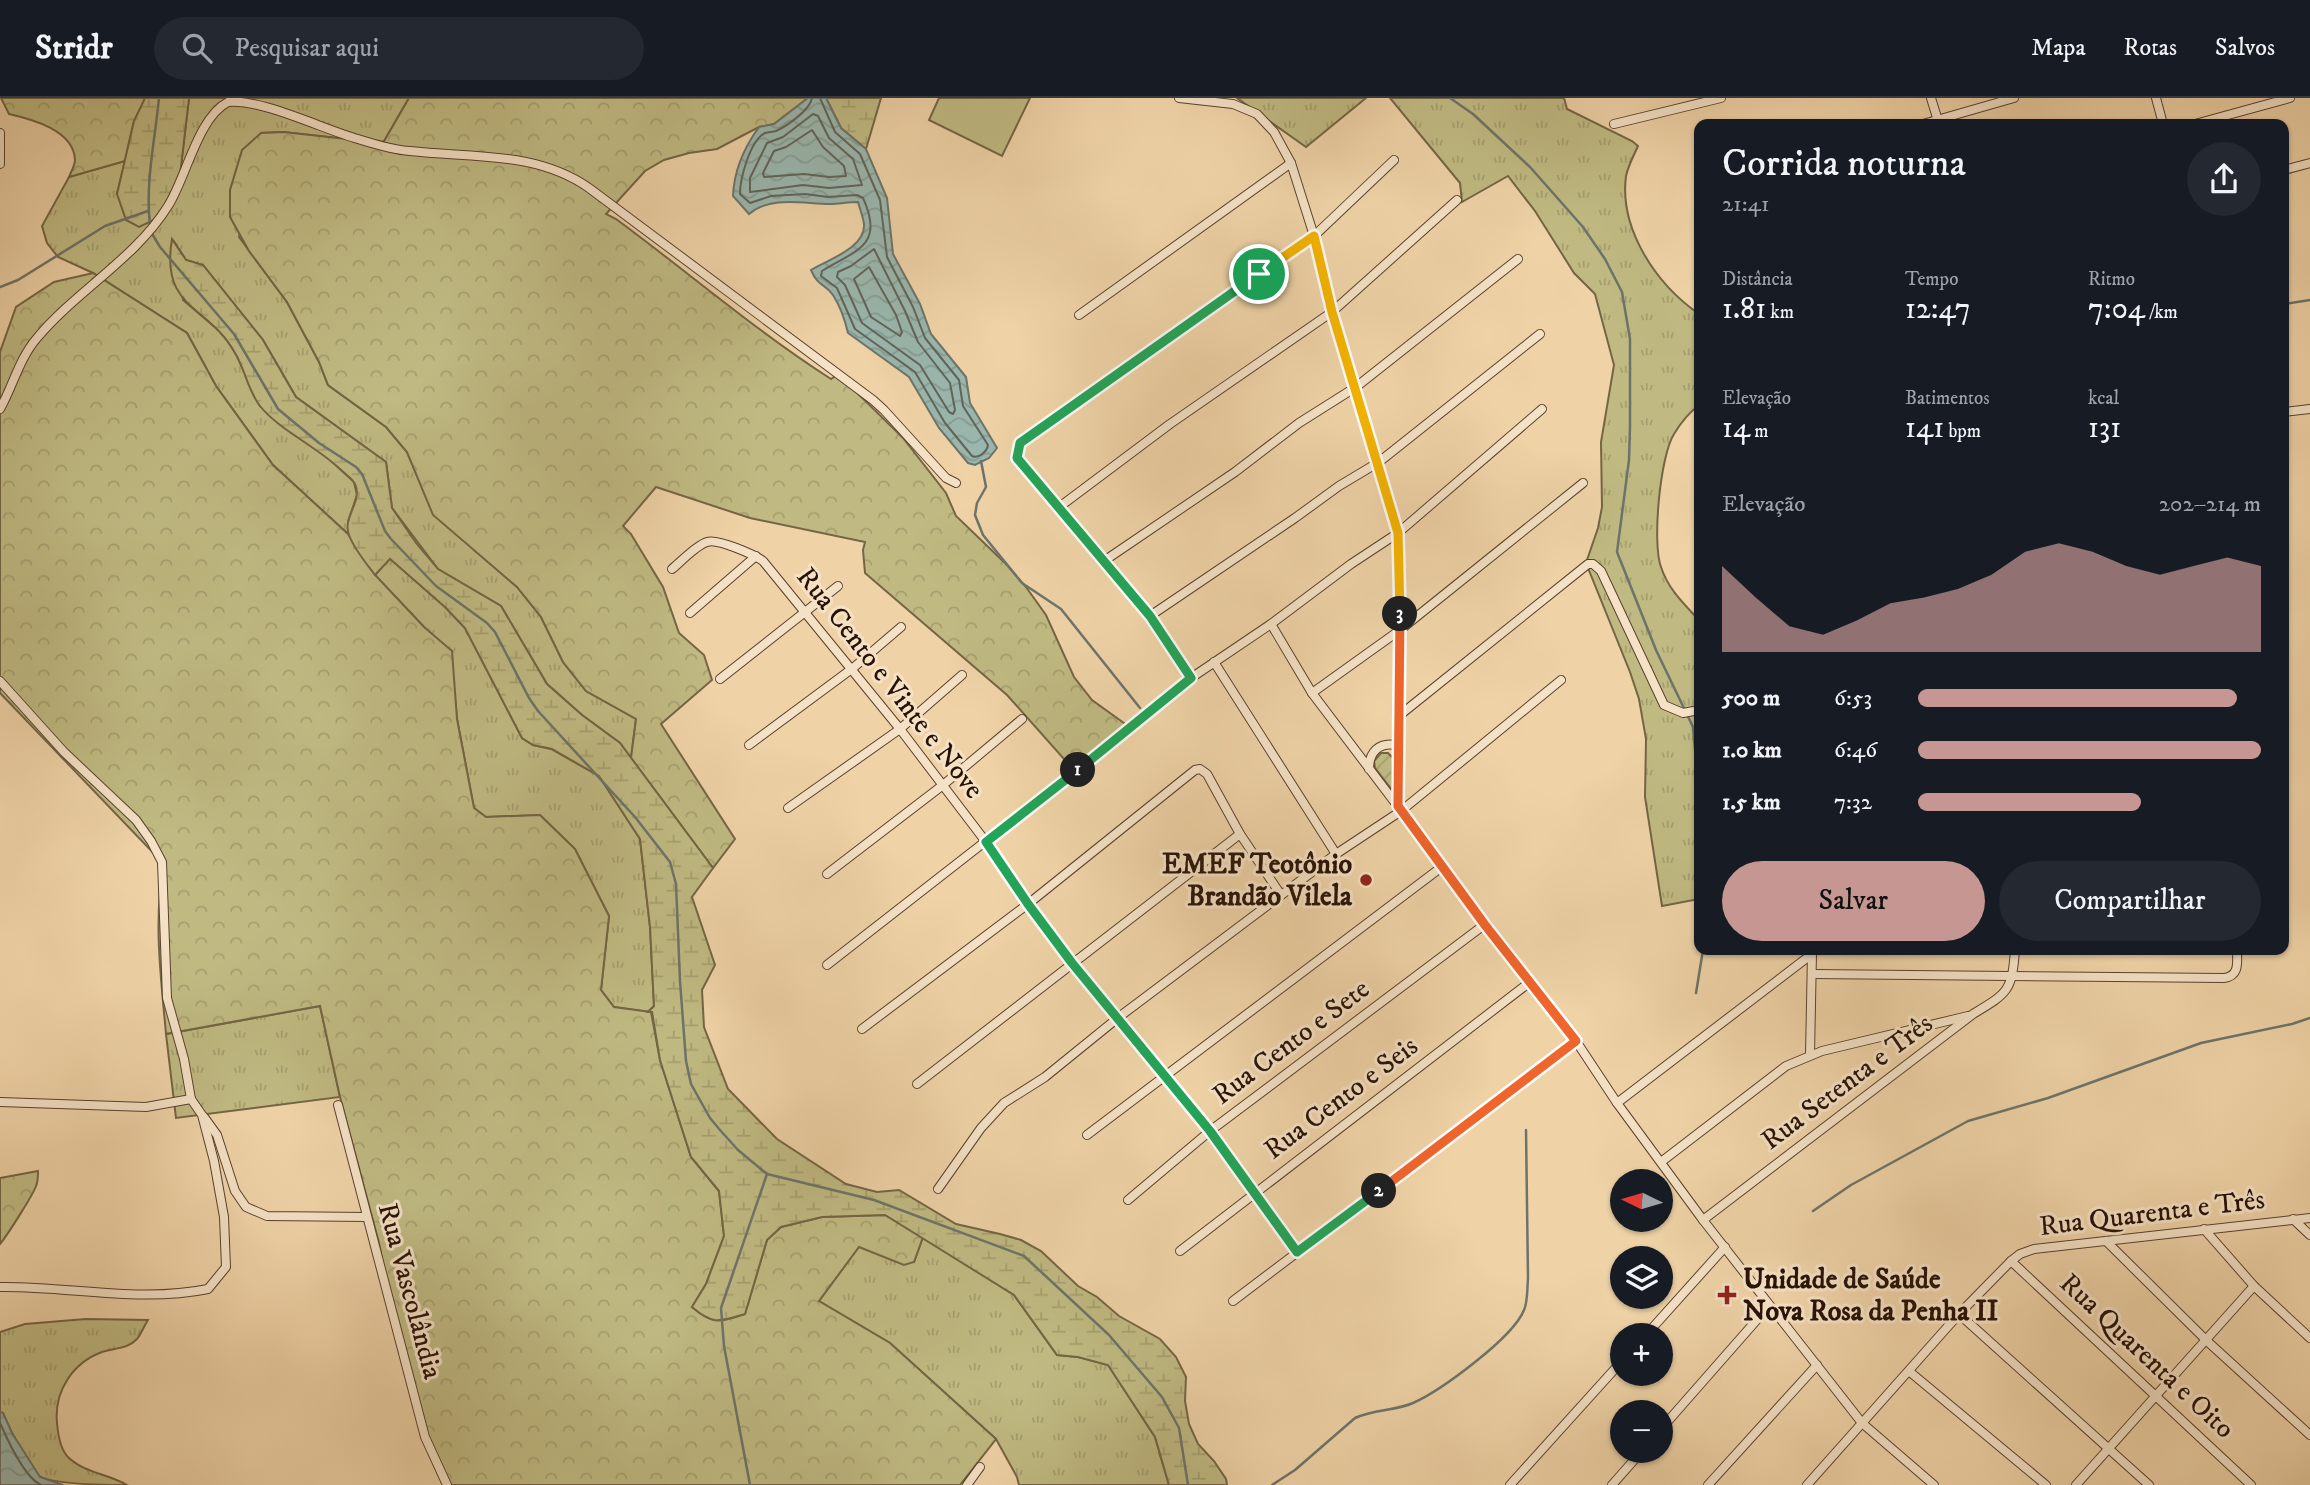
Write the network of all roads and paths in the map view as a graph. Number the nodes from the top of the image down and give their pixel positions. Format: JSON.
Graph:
{"nodes":[{"id":1,"x":275,"y":98,"type":"edge"},
{"id":2,"x":1179,"y":98,"type":"edge"},
{"id":3,"x":1721,"y":98,"type":"edge"},
{"id":4,"x":1931,"y":98,"type":"edge"},
{"id":5,"x":2014,"y":98,"type":"edge"},
{"id":6,"x":2156,"y":98,"type":"edge"},
{"id":7,"x":2290,"y":98,"type":"edge"},
{"id":8,"x":237,"y":99,"type":"edge"},
{"id":9,"x":280,"y":107,"type":"junction"},
{"id":10,"x":1938,"y":119,"type":"edge"},
{"id":11,"x":1948,"y":119,"type":"edge"},
{"id":12,"x":2162,"y":119,"type":"edge"},
{"id":13,"x":2213,"y":119,"type":"edge"},
{"id":14,"x":1614,"y":124,"type":"dead end"},
{"id":15,"x":0,"y":133,"type":"edge"},
{"id":16,"x":1394,"y":160,"type":"dead end"},
{"id":17,"x":1291,"y":163,"type":"junction"},
{"id":18,"x":2310,"y":163,"type":"edge"},
{"id":19,"x":0,"y":164,"type":"edge"},
{"id":20,"x":2289,"y":169,"type":"edge"},
{"id":21,"x":1457,"y":200,"type":"dead end"},
{"id":22,"x":1314,"y":236,"type":"junction"},
{"id":23,"x":1518,"y":259,"type":"dead end"},
{"id":24,"x":1332,"y":312,"type":"junction"},
{"id":25,"x":1079,"y":315,"type":"dead end"},
{"id":26,"x":1540,"y":334,"type":"dead end"},
{"id":27,"x":1356,"y":387,"type":"junction"},
{"id":28,"x":2310,"y":408,"type":"edge"},
{"id":29,"x":0,"y":409,"type":"edge"},
{"id":30,"x":1542,"y":409,"type":"dead end"},
{"id":31,"x":2289,"y":411,"type":"edge"},
{"id":32,"x":1379,"y":462,"type":"junction"},
{"id":33,"x":956,"y":483,"type":"dead end"},
{"id":34,"x":1583,"y":483,"type":"dead end"},
{"id":35,"x":1058,"y":508,"type":"junction"},
{"id":36,"x":1398,"y":533,"type":"junction"},
{"id":37,"x":756,"y":556,"type":"junction"},
{"id":38,"x":1104,"y":561,"type":"junction"},
{"id":39,"x":672,"y":569,"type":"dead end"},
{"id":40,"x":838,"y":586,"type":"dead end"},
{"id":41,"x":806,"y":612,"type":"junction"},
{"id":42,"x":690,"y":613,"type":"dead end"},
{"id":43,"x":1150,"y":616,"type":"junction"},
{"id":44,"x":1271,"y":624,"type":"junction"},
{"id":45,"x":901,"y":627,"type":"dead end"},
{"id":46,"x":1400,"y":630,"type":"junction"},
{"id":47,"x":1214,"y":662,"type":"junction"},
{"id":48,"x":853,"y":668,"type":"junction"},
{"id":49,"x":962,"y":675,"type":"dead end"},
{"id":50,"x":1191,"y":678,"type":"junction"},
{"id":51,"x":720,"y":679,"type":"dead end"},
{"id":52,"x":1561,"y":680,"type":"dead end"},
{"id":53,"x":0,"y":681,"type":"edge"},
{"id":54,"x":1312,"y":693,"type":"junction"},
{"id":55,"x":1694,"y":711,"type":"edge"},
{"id":56,"x":1401,"y":715,"type":"junction"},
{"id":57,"x":1023,"y":719,"type":"dead end"},
{"id":58,"x":900,"y":729,"type":"junction"},
{"id":59,"x":749,"y":745,"type":"dead end"},
{"id":60,"x":1399,"y":751,"type":"junction"},
{"id":61,"x":1369,"y":769,"type":"junction"},
{"id":62,"x":943,"y":785,"type":"junction"},
{"id":63,"x":788,"y":808,"type":"dead end"},
{"id":64,"x":1400,"y":809,"type":"junction"},
{"id":65,"x":1240,"y":834,"type":"junction"},
{"id":66,"x":986,"y":842,"type":"junction"},
{"id":67,"x":1336,"y":854,"type":"junction"},
{"id":68,"x":1443,"y":866,"type":"junction"},
{"id":69,"x":827,"y":874,"type":"dead end"},
{"id":70,"x":1281,"y":895,"type":"junction"},
{"id":71,"x":1028,"y":904,"type":"junction"},
{"id":72,"x":1485,"y":925,"type":"junction"},
{"id":73,"x":1808,"y":955,"type":"edge"},
{"id":74,"x":1812,"y":955,"type":"edge"},
{"id":75,"x":2015,"y":955,"type":"edge"},
{"id":76,"x":2237,"y":955,"type":"edge"},
{"id":77,"x":1072,"y":963,"type":"junction"},
{"id":78,"x":827,"y":964,"type":"dead end"},
{"id":79,"x":1812,"y":974,"type":"junction"},
{"id":80,"x":2013,"y":976,"type":"junction"},
{"id":81,"x":1530,"y":982,"type":"junction"},
{"id":82,"x":1973,"y":1014,"type":"junction"},
{"id":83,"x":1119,"y":1017,"type":"junction"},
{"id":84,"x":862,"y":1029,"type":"dead end"},
{"id":85,"x":1576,"y":1041,"type":"junction"},
{"id":86,"x":1811,"y":1055,"type":"junction"},
{"id":87,"x":1165,"y":1075,"type":"junction"},
{"id":88,"x":918,"y":1084,"type":"dead end"},
{"id":89,"x":191,"y":1099,"type":"junction"},
{"id":90,"x":0,"y":1102,"type":"edge"},
{"id":91,"x":1617,"y":1102,"type":"junction"},
{"id":92,"x":338,"y":1105,"type":"dead end"},
{"id":93,"x":202,"y":1115,"type":"junction"},
{"id":94,"x":1210,"y":1131,"type":"junction"},
{"id":95,"x":1087,"y":1135,"type":"dead end"},
{"id":96,"x":1661,"y":1163,"type":"junction"},
{"id":97,"x":938,"y":1189,"type":"dead end"},
{"id":98,"x":1254,"y":1194,"type":"junction"},
{"id":99,"x":1128,"y":1200,"type":"dead end"},
{"id":100,"x":367,"y":1217,"type":"junction"},
{"id":101,"x":2310,"y":1218,"type":"edge"},
{"id":102,"x":2293,"y":1219,"type":"junction"},
{"id":103,"x":1703,"y":1220,"type":"junction"},
{"id":104,"x":2204,"y":1229,"type":"junction"},
{"id":105,"x":2310,"y":1235,"type":"edge"},
{"id":106,"x":2106,"y":1241,"type":"junction"},
{"id":107,"x":1725,"y":1247,"type":"junction"},
{"id":108,"x":1180,"y":1251,"type":"dead end"},
{"id":109,"x":1297,"y":1252,"type":"junction"},
{"id":110,"x":2011,"y":1261,"type":"junction"},
{"id":111,"x":2254,"y":1286,"type":"junction"},
{"id":112,"x":0,"y":1287,"type":"edge"},
{"id":113,"x":1233,"y":1301,"type":"dead end"},
{"id":114,"x":1769,"y":1306,"type":"junction"},
{"id":115,"x":1959,"y":1314,"type":"junction"},
{"id":116,"x":1657,"y":1323,"type":"edge"},
{"id":117,"x":2310,"y":1338,"type":"edge"},
{"id":118,"x":2207,"y":1341,"type":"junction"},
{"id":119,"x":1816,"y":1365,"type":"junction"},
{"id":120,"x":1910,"y":1372,"type":"junction"},
{"id":121,"x":1610,"y":1374,"type":"edge"},
{"id":122,"x":2156,"y":1395,"type":"junction"},
{"id":123,"x":1673,"y":1415,"type":"edge"},
{"id":124,"x":1862,"y":1423,"type":"junction"},
{"id":125,"x":2310,"y":1435,"type":"edge"},
{"id":126,"x":2109,"y":1450,"type":"junction"},
{"id":127,"x":1631,"y":1463,"type":"edge"},
{"id":128,"x":980,"y":1467,"type":"dead end"},
{"id":129,"x":1811,"y":1484,"type":"edge"},
{"id":130,"x":447,"y":1485,"type":"edge"},
{"id":131,"x":967,"y":1485,"type":"edge"},
{"id":132,"x":1510,"y":1485,"type":"edge"},
{"id":133,"x":1612,"y":1485,"type":"edge"},
{"id":134,"x":1708,"y":1485,"type":"edge"},
{"id":135,"x":1934,"y":1485,"type":"edge"},
{"id":136,"x":2046,"y":1485,"type":"edge"},
{"id":137,"x":2076,"y":1485,"type":"edge"},
{"id":138,"x":2149,"y":1485,"type":"edge"},
{"id":139,"x":2251,"y":1485,"type":"edge"}],
"edges":[{"from":1,"to":9,"type":"street"},
{"from":2,"to":17,"type":"street"},
{"from":3,"to":14,"type":"street"},
{"from":4,"to":10,"type":"street"},
{"from":5,"to":11,"type":"street"},
{"from":6,"to":12,"type":"street"},
{"from":7,"to":13,"type":"street"},
{"from":8,"to":9,"type":"street"},
{"from":8,"to":29,"type":"street"},
{"from":9,"to":33,"type":"street"},
{"from":15,"to":19,"type":"street"},
{"from":16,"to":22,"type":"street"},
{"from":17,"to":22,"type":"street"},
{"from":17,"to":25,"type":"street"},
{"from":18,"to":20,"type":"street"},
{"from":21,"to":24,"type":"street"},
{"from":22,"to":24,"type":"street"},
{"from":22,"to":35,"type":"street"},
{"from":23,"to":27,"type":"street"},
{"from":24,"to":27,"type":"street"},
{"from":24,"to":35,"type":"street"},
{"from":26,"to":32,"type":"street"},
{"from":27,"to":32,"type":"street"},
{"from":27,"to":38,"type":"street"},
{"from":28,"to":31,"type":"street"},
{"from":30,"to":36,"type":"street"},
{"from":32,"to":36,"type":"street"},
{"from":32,"to":43,"type":"street"},
{"from":34,"to":46,"type":"street"},
{"from":35,"to":38,"type":"street"},
{"from":36,"to":44,"type":"street"},
{"from":36,"to":46,"type":"street"},
{"from":37,"to":39,"type":"street","name":"Rua Cento e Vinte e Nove"},
{"from":37,"to":41,"type":"street","name":"Rua Cento e Vinte e Nove"},
{"from":37,"to":42,"type":"street"},
{"from":38,"to":43,"type":"street"},
{"from":40,"to":41,"type":"street"},
{"from":41,"to":48,"type":"street","name":"Rua Cento e Vinte e Nove"},
{"from":41,"to":51,"type":"street"},
{"from":43,"to":50,"type":"street"},
{"from":44,"to":47,"type":"street"},
{"from":44,"to":54,"type":"street"},
{"from":45,"to":48,"type":"street"},
{"from":46,"to":54,"type":"street"},
{"from":46,"to":56,"type":"street"},
{"from":47,"to":50,"type":"street"},
{"from":47,"to":67,"type":"street"},
{"from":48,"to":58,"type":"street","name":"Rua Cento e Vinte e Nove"},
{"from":48,"to":59,"type":"street"},
{"from":49,"to":58,"type":"street"},
{"from":50,"to":66,"type":"street"},
{"from":52,"to":64,"type":"street"},
{"from":53,"to":89,"type":"street"},
{"from":54,"to":61,"type":"street"},
{"from":55,"to":56,"type":"street"},
{"from":56,"to":60,"type":"street"},
{"from":57,"to":62,"type":"street"},
{"from":58,"to":62,"type":"street","name":"Rua Cento e Vinte e Nove"},
{"from":58,"to":63,"type":"street"},
{"from":60,"to":61,"type":"street"},
{"from":60,"to":64,"type":"street"},
{"from":61,"to":64,"type":"street"},
{"from":62,"to":66,"type":"street","name":"Rua Cento e Vinte e Nove"},
{"from":62,"to":69,"type":"street"},
{"from":64,"to":67,"type":"street"},
{"from":64,"to":68,"type":"street"},
{"from":65,"to":70,"type":"street"},
{"from":65,"to":71,"type":"street"},
{"from":65,"to":77,"type":"street"},
{"from":66,"to":71,"type":"street","name":"Rua Cento e Vinte e Nove"},
{"from":66,"to":78,"type":"street"},
{"from":67,"to":70,"type":"street"},
{"from":68,"to":72,"type":"street"},
{"from":68,"to":87,"type":"street"},
{"from":70,"to":83,"type":"street"},
{"from":71,"to":77,"type":"street","name":"Rua Cento e Vinte e Nove"},
{"from":71,"to":84,"type":"street"},
{"from":72,"to":81,"type":"street"},
{"from":72,"to":94,"type":"street","name":"Rua Cento e Sete"},
{"from":73,"to":91,"type":"street"},
{"from":74,"to":79,"type":"street"},
{"from":75,"to":80,"type":"street"},
{"from":76,"to":80,"type":"street"},
{"from":77,"to":83,"type":"street","name":"Rua Cento e Vinte e Nove"},
{"from":77,"to":88,"type":"street"},
{"from":79,"to":80,"type":"street"},
{"from":79,"to":86,"type":"street"},
{"from":80,"to":82,"type":"street","name":"Rua Setenta e Três"},
{"from":81,"to":85,"type":"street"},
{"from":81,"to":98,"type":"street","name":"Rua Cento e Seis"},
{"from":82,"to":86,"type":"street"},
{"from":82,"to":103,"type":"street","name":"Rua Setenta e Três"},
{"from":83,"to":87,"type":"street","name":"Rua Cento e Vinte e Nove"},
{"from":83,"to":97,"type":"street"},
{"from":85,"to":91,"type":"street"},
{"from":85,"to":109,"type":"street"},
{"from":86,"to":96,"type":"street"},
{"from":87,"to":94,"type":"street","name":"Rua Cento e Vinte e Nove"},
{"from":87,"to":95,"type":"street"},
{"from":89,"to":90,"type":"street"},
{"from":89,"to":93,"type":"street"},
{"from":91,"to":96,"type":"street"},
{"from":92,"to":100,"type":"street","name":"Rua Vascolândia"},
{"from":93,"to":100,"type":"street"},
{"from":93,"to":112,"type":"street"},
{"from":94,"to":98,"type":"street","name":"Rua Cento e Vinte e Nove"},
{"from":94,"to":99,"type":"street","name":"Rua Cento e Sete"},
{"from":96,"to":103,"type":"street"},
{"from":98,"to":108,"type":"street","name":"Rua Cento e Seis"},
{"from":98,"to":109,"type":"street","name":"Rua Cento e Vinte e Nove"},
{"from":100,"to":130,"type":"street","name":"Rua Vascolândia"},
{"from":101,"to":102,"type":"street","name":"Rua Quarenta e Três"},
{"from":102,"to":104,"type":"street","name":"Rua Quarenta e Três"},
{"from":102,"to":105,"type":"street"},
{"from":103,"to":107,"type":"street"},
{"from":104,"to":106,"type":"street","name":"Rua Quarenta e Três"},
{"from":104,"to":111,"type":"street"},
{"from":106,"to":110,"type":"street","name":"Rua Quarenta e Três"},
{"from":106,"to":118,"type":"street"},
{"from":107,"to":114,"type":"street"},
{"from":107,"to":116,"type":"street"},
{"from":109,"to":113,"type":"street"},
{"from":110,"to":115,"type":"street","name":"Rua Quarenta e Três"},
{"from":110,"to":122,"type":"street","name":"Rua Quarenta e Oito"},
{"from":111,"to":117,"type":"street"},
{"from":111,"to":118,"type":"street"},
{"from":114,"to":119,"type":"street"},
{"from":114,"to":123,"type":"street"},
{"from":115,"to":120,"type":"street","name":"Rua Quarenta e Três"},
{"from":115,"to":126,"type":"street"},
{"from":118,"to":122,"type":"street"},
{"from":118,"to":125,"type":"street"},
{"from":119,"to":124,"type":"street"},
{"from":119,"to":134,"type":"street"},
{"from":120,"to":124,"type":"street","name":"Rua Quarenta e Três"},
{"from":120,"to":136,"type":"street"},
{"from":121,"to":132,"type":"street"},
{"from":122,"to":126,"type":"street"},
{"from":122,"to":139,"type":"street","name":"Rua Quarenta e Oito"},
{"from":124,"to":129,"type":"street","name":"Rua Quarenta e Três"},
{"from":124,"to":135,"type":"street"},
{"from":126,"to":137,"type":"street"},
{"from":126,"to":138,"type":"street"},
{"from":127,"to":133,"type":"street"},
{"from":128,"to":131,"type":"street"}]}
